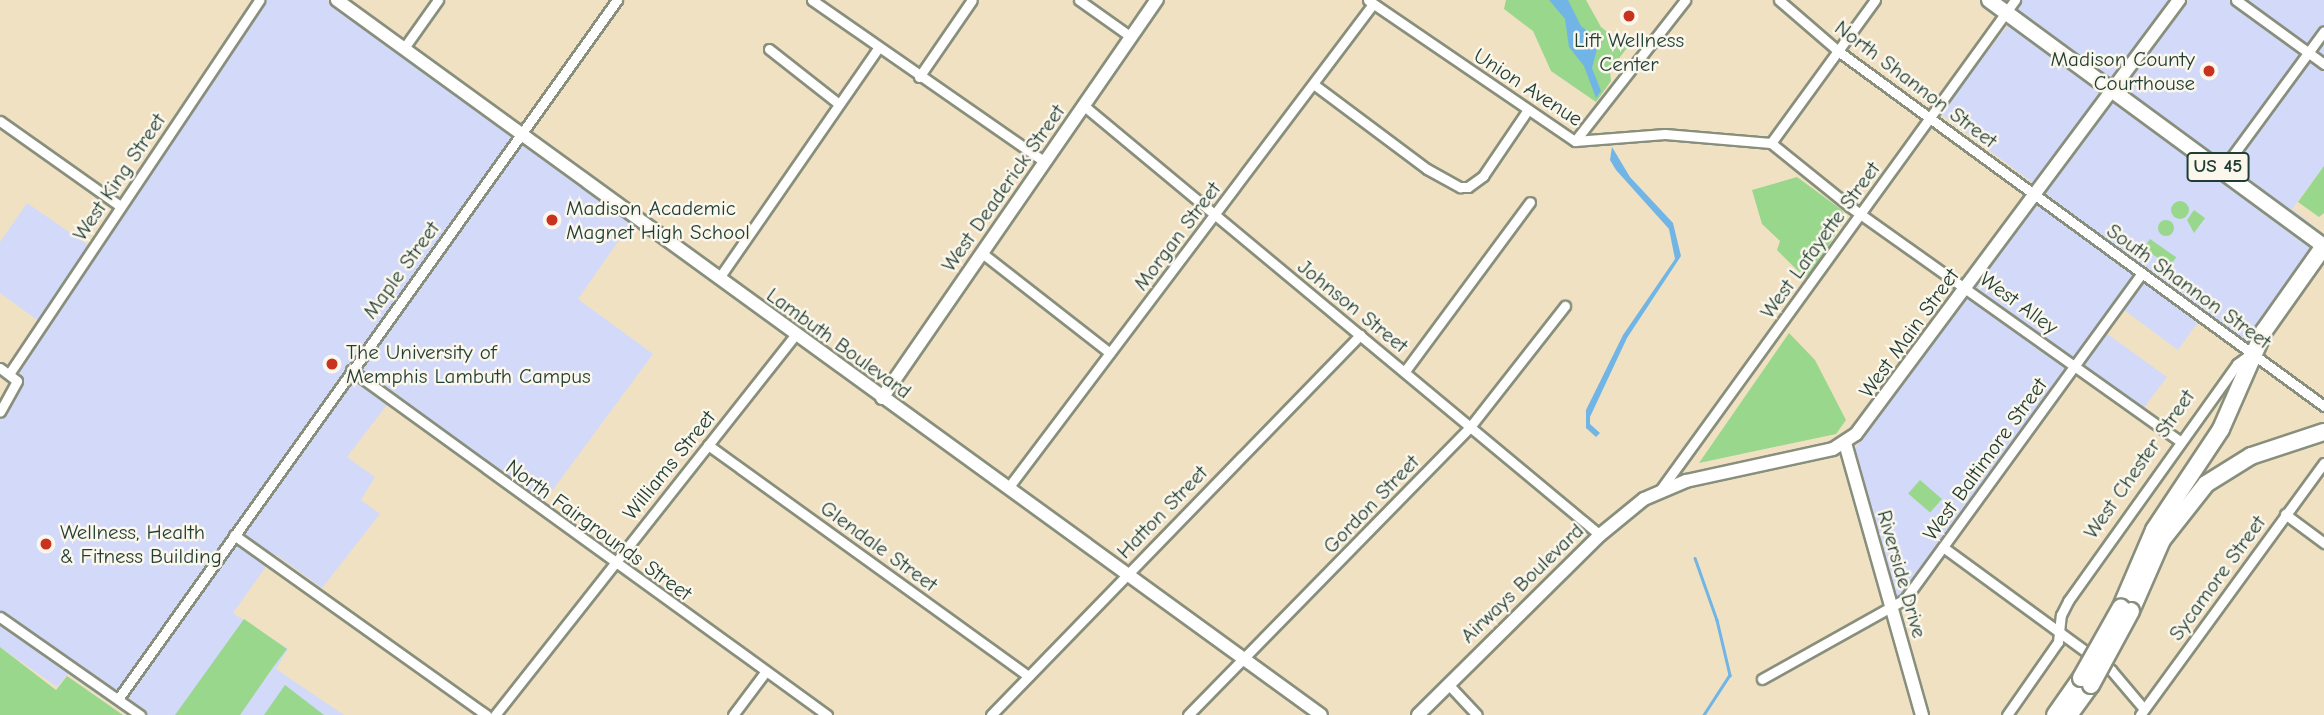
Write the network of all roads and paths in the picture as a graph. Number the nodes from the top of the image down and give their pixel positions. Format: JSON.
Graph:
{"nodes":[{"id":1,"x":260,"y":0,"type":"edge"},
{"id":2,"x":337,"y":0,"type":"edge"},
{"id":3,"x":438,"y":0,"type":"edge"},
{"id":4,"x":617,"y":0,"type":"edge"},
{"id":5,"x":812,"y":0,"type":"edge"},
{"id":6,"x":972,"y":0,"type":"edge"},
{"id":7,"x":1079,"y":0,"type":"edge"},
{"id":8,"x":1157,"y":0,"type":"edge"},
{"id":9,"x":1685,"y":0,"type":"edge"},
{"id":10,"x":1779,"y":0,"type":"edge"},
{"id":11,"x":1875,"y":0,"type":"edge"},
{"id":12,"x":1989,"y":0,"type":"edge"},
{"id":13,"x":2015,"y":0,"type":"edge"},
{"id":14,"x":2179,"y":0,"type":"edge"},
{"id":15,"x":2236,"y":0,"type":"edge"},
{"id":16,"x":1371,"y":2,"type":"edge"},
{"id":17,"x":2006,"y":12,"type":"junction"},
{"id":18,"x":2324,"y":31,"type":"edge"},
{"id":19,"x":1131,"y":37,"type":"junction"},
{"id":20,"x":404,"y":48,"type":"junction"},
{"id":21,"x":878,"y":48,"type":"junction"},
{"id":22,"x":769,"y":49,"type":"dead end"},
{"id":23,"x":1838,"y":51,"type":"junction"},
{"id":24,"x":2308,"y":52,"type":"junction"},
{"id":25,"x":2324,"y":64,"type":"edge"},
{"id":26,"x":919,"y":77,"type":"junction"},
{"id":27,"x":1316,"y":86,"type":"junction"},
{"id":28,"x":2112,"y":90,"type":"junction"},
{"id":29,"x":839,"y":104,"type":"junction"},
{"id":30,"x":1083,"y":105,"type":"junction"},
{"id":31,"x":1527,"y":111,"type":"junction"},
{"id":32,"x":1930,"y":117,"type":"junction"},
{"id":33,"x":0,"y":121,"type":"edge"},
{"id":34,"x":520,"y":135,"type":"junction"},
{"id":35,"x":1575,"y":141,"type":"junction"},
{"id":36,"x":1771,"y":143,"type":"junction"},
{"id":37,"x":1044,"y":161,"type":"junction"},
{"id":38,"x":2222,"y":170,"type":"junction"},
{"id":39,"x":2034,"y":194,"type":"junction"},
{"id":40,"x":1530,"y":202,"type":"dead end"},
{"id":41,"x":120,"y":206,"type":"junction"},
{"id":42,"x":1860,"y":214,"type":"junction"},
{"id":43,"x":1215,"y":215,"type":"junction"},
{"id":44,"x":2324,"y":246,"type":"edge"},
{"id":45,"x":982,"y":253,"type":"junction"},
{"id":46,"x":2141,"y":274,"type":"junction"},
{"id":47,"x":719,"y":278,"type":"junction"},
{"id":48,"x":1967,"y":286,"type":"junction"},
{"id":49,"x":1565,"y":306,"type":"dead end"},
{"id":50,"x":1360,"y":335,"type":"junction"},
{"id":51,"x":794,"y":336,"type":"junction"},
{"id":52,"x":2252,"y":353,"type":"junction"},
{"id":53,"x":1110,"y":354,"type":"junction"},
{"id":54,"x":2075,"y":365,"type":"junction"},
{"id":55,"x":0,"y":368,"type":"edge"},
{"id":56,"x":351,"y":370,"type":"junction"},
{"id":57,"x":1405,"y":371,"type":"junction"},
{"id":58,"x":9,"y":374,"type":"junction"},
{"id":59,"x":882,"y":398,"type":"junction"},
{"id":60,"x":2324,"y":405,"type":"edge"},
{"id":61,"x":0,"y":412,"type":"edge"},
{"id":62,"x":1470,"y":427,"type":"junction"},
{"id":63,"x":2324,"y":432,"type":"edge"},
{"id":64,"x":2180,"y":441,"type":"junction"},
{"id":65,"x":1845,"y":443,"type":"junction"},
{"id":66,"x":708,"y":445,"type":"junction"},
{"id":67,"x":2324,"y":463,"type":"edge"},
{"id":68,"x":1008,"y":488,"type":"junction"},
{"id":69,"x":1661,"y":489,"type":"junction"},
{"id":70,"x":2285,"y":514,"type":"junction"},
{"id":71,"x":234,"y":535,"type":"junction"},
{"id":72,"x":1600,"y":535,"type":"junction"},
{"id":73,"x":2324,"y":543,"type":"edge"},
{"id":74,"x":1943,"y":547,"type":"junction"},
{"id":75,"x":613,"y":563,"type":"junction"},
{"id":76,"x":1126,"y":574,"type":"junction"},
{"id":77,"x":1891,"y":608,"type":"junction"},
{"id":78,"x":2126,"y":609,"type":"junction"},
{"id":79,"x":0,"y":617,"type":"edge"},
{"id":80,"x":2058,"y":629,"type":"junction"},
{"id":81,"x":1244,"y":659,"type":"junction"},
{"id":82,"x":766,"y":671,"type":"junction"},
{"id":83,"x":1028,"y":676,"type":"junction"},
{"id":84,"x":1762,"y":679,"type":"dead end"},
{"id":85,"x":2086,"y":681,"type":"junction"},
{"id":86,"x":1448,"y":684,"type":"junction"},
{"id":87,"x":117,"y":699,"type":"junction"},
{"id":88,"x":2142,"y":712,"type":"edge"},
{"id":89,"x":140,"y":715,"type":"edge"},
{"id":90,"x":486,"y":715,"type":"edge"},
{"id":91,"x":495,"y":715,"type":"edge"},
{"id":92,"x":733,"y":715,"type":"edge"},
{"id":93,"x":828,"y":715,"type":"edge"},
{"id":94,"x":991,"y":715,"type":"edge"},
{"id":95,"x":1188,"y":715,"type":"edge"},
{"id":96,"x":1321,"y":715,"type":"edge"},
{"id":97,"x":1418,"y":715,"type":"edge"},
{"id":98,"x":1477,"y":715,"type":"edge"},
{"id":99,"x":1922,"y":715,"type":"edge"},
{"id":100,"x":2007,"y":715,"type":"edge"},
{"id":101,"x":2055,"y":715,"type":"edge"},
{"id":102,"x":2070,"y":715,"type":"edge"}],
"edges":[{"from":1,"to":41,"type":"street","name":"West King Street"},
{"from":2,"to":20,"type":"street","name":"Lambuth Boulevard"},
{"from":3,"to":20,"type":"street"},
{"from":4,"to":34,"type":"street","name":"Maple Street"},
{"from":5,"to":21,"type":"street"},
{"from":6,"to":26,"type":"street"},
{"from":7,"to":19,"type":"street"},
{"from":8,"to":19,"type":"street","name":"West Deaderick Street"},
{"from":9,"to":35,"type":"street"},
{"from":10,"to":23,"type":"street","name":"North Shannon Street"},
{"from":11,"to":23,"type":"street"},
{"from":12,"to":17,"type":"main road","number":"US 45"},
{"from":13,"to":17,"type":"street","name":"West Lafayette Street"},
{"from":14,"to":28,"type":"street","name":"West Main Street"},
{"from":15,"to":24,"type":"street"},
{"from":16,"to":27,"type":"street","name":"Morgan Street"},
{"from":16,"to":31,"type":"street","name":"Union Avenue"},
{"from":17,"to":28,"type":"main road","number":"US 45"},
{"from":17,"to":32,"type":"street","name":"West Lafayette Street"},
{"from":18,"to":24,"type":"street"},
{"from":19,"to":30,"type":"street","name":"West Deaderick Street"},
{"from":20,"to":34,"type":"street","name":"Lambuth Boulevard"},
{"from":21,"to":26,"type":"street"},
{"from":21,"to":29,"type":"street"},
{"from":22,"to":29,"type":"street"},
{"from":23,"to":32,"type":"street","name":"North Shannon Street"},
{"from":23,"to":36,"type":"street"},
{"from":24,"to":25,"type":"street"},
{"from":24,"to":38,"type":"street"},
{"from":26,"to":37,"type":"street"},
{"from":27,"to":31,"type":"street"},
{"from":27,"to":43,"type":"street","name":"Morgan Street"},
{"from":28,"to":38,"type":"main road","number":"US 45"},
{"from":28,"to":39,"type":"street","name":"West Main Street"},
{"from":29,"to":47,"type":"street"},
{"from":30,"to":37,"type":"street","name":"West Deaderick Street"},
{"from":30,"to":43,"type":"street","name":"Johnson Street"},
{"from":31,"to":35,"type":"street","name":"Union Avenue"},
{"from":32,"to":39,"type":"street","name":"North Shannon Street"},
{"from":32,"to":42,"type":"street","name":"West Lafayette Street"},
{"from":33,"to":41,"type":"street"},
{"from":34,"to":47,"type":"street","name":"Lambuth Boulevard"},
{"from":34,"to":56,"type":"street","name":"Maple Street"},
{"from":35,"to":36,"type":"street","name":"Union Avenue"},
{"from":36,"to":42,"type":"street","name":"West Alley"},
{"from":37,"to":45,"type":"street","name":"West Deaderick Street"},
{"from":38,"to":44,"type":"main road","number":"US 45"},
{"from":39,"to":46,"type":"street","name":"South Shannon Street"},
{"from":39,"to":48,"type":"street","name":"West Main Street"},
{"from":40,"to":57,"type":"street"},
{"from":41,"to":58,"type":"street","name":"West King Street"},
{"from":42,"to":48,"type":"street","name":"West Alley"},
{"from":42,"to":69,"type":"street","name":"West Lafayette Street"},
{"from":43,"to":50,"type":"street","name":"Johnson Street"},
{"from":43,"to":53,"type":"street","name":"Morgan Street"},
{"from":44,"to":52,"type":"highway","name":"West Chester Street"},
{"from":45,"to":53,"type":"street"},
{"from":45,"to":59,"type":"street","name":"West Deaderick Street"},
{"from":46,"to":52,"type":"street","name":"South Shannon Street"},
{"from":46,"to":54,"type":"street","name":"West Baltimore Street"},
{"from":47,"to":51,"type":"street","name":"Lambuth Boulevard"},
{"from":48,"to":54,"type":"street","name":"West Alley"},
{"from":48,"to":65,"type":"street","name":"West Main Street"},
{"from":49,"to":62,"type":"street","name":"Gordon Street"},
{"from":50,"to":57,"type":"street","name":"Johnson Street"},
{"from":50,"to":76,"type":"street","name":"Hatton Street"},
{"from":51,"to":59,"type":"street","name":"Lambuth Boulevard"},
{"from":51,"to":66,"type":"street","name":"Williams Street"},
{"from":52,"to":60,"type":"street","name":"South Shannon Street"},
{"from":52,"to":64,"type":"street","name":"West Chester Street"},
{"from":52,"to":78,"type":"highway"},
{"from":53,"to":68,"type":"street","name":"Morgan Street"},
{"from":54,"to":64,"type":"street","name":"West Alley"},
{"from":54,"to":74,"type":"street","name":"West Baltimore Street"},
{"from":55,"to":58,"type":"street"},
{"from":56,"to":71,"type":"street","name":"Maple Street"},
{"from":56,"to":75,"type":"street","name":"North Fairgrounds Street"},
{"from":57,"to":62,"type":"street","name":"Johnson Street"},
{"from":58,"to":61,"type":"street"},
{"from":59,"to":68,"type":"street","name":"Lambuth Boulevard"},
{"from":62,"to":72,"type":"street","name":"Johnson Street"},
{"from":62,"to":81,"type":"street","name":"Gordon Street"},
{"from":63,"to":78,"type":"highway"},
{"from":64,"to":80,"type":"street","name":"West Chester Street"},
{"from":65,"to":69,"type":"street"},
{"from":65,"to":77,"type":"street","name":"Riverside Drive"},
{"from":66,"to":75,"type":"street","name":"Williams Street"},
{"from":66,"to":83,"type":"street","name":"Glendale Street"},
{"from":67,"to":70,"type":"street","name":"Sycamore Street"},
{"from":68,"to":76,"type":"street","name":"Lambuth Boulevard"},
{"from":69,"to":72,"type":"street","name":"Airways Boulevard"},
{"from":70,"to":73,"type":"street"},
{"from":70,"to":88,"type":"street","name":"Sycamore Street"},
{"from":71,"to":87,"type":"street","name":"Maple Street"},
{"from":71,"to":90,"type":"street"},
{"from":72,"to":86,"type":"street","name":"Airways Boulevard"},
{"from":74,"to":77,"type":"street","name":"West Baltimore Street"},
{"from":74,"to":80,"type":"street"},
{"from":75,"to":82,"type":"street","name":"North Fairgrounds Street"},
{"from":75,"to":91,"type":"street","name":"Williams Street"},
{"from":76,"to":81,"type":"street","name":"Lambuth Boulevard"},
{"from":76,"to":83,"type":"street","name":"Hatton Street"},
{"from":77,"to":84,"type":"street","name":"West Baltimore Street"},
{"from":77,"to":99,"type":"street","name":"Riverside Drive"},
{"from":78,"to":85,"type":"highway","bridge":true},
{"from":79,"to":87,"type":"street"},
{"from":80,"to":88,"type":"street"},
{"from":80,"to":100,"type":"street","name":"West Chester Street"},
{"from":81,"to":95,"type":"street","name":"Gordon Street"},
{"from":81,"to":96,"type":"street","name":"Lambuth Boulevard"},
{"from":82,"to":92,"type":"street"},
{"from":82,"to":93,"type":"street","name":"North Fairgrounds Street"},
{"from":83,"to":94,"type":"street","name":"Hatton Street"},
{"from":85,"to":101,"type":"highway"},
{"from":85,"to":102,"type":"highway"},
{"from":86,"to":97,"type":"street","name":"Airways Boulevard"},
{"from":86,"to":98,"type":"street"},
{"from":87,"to":89,"type":"street"}]}
